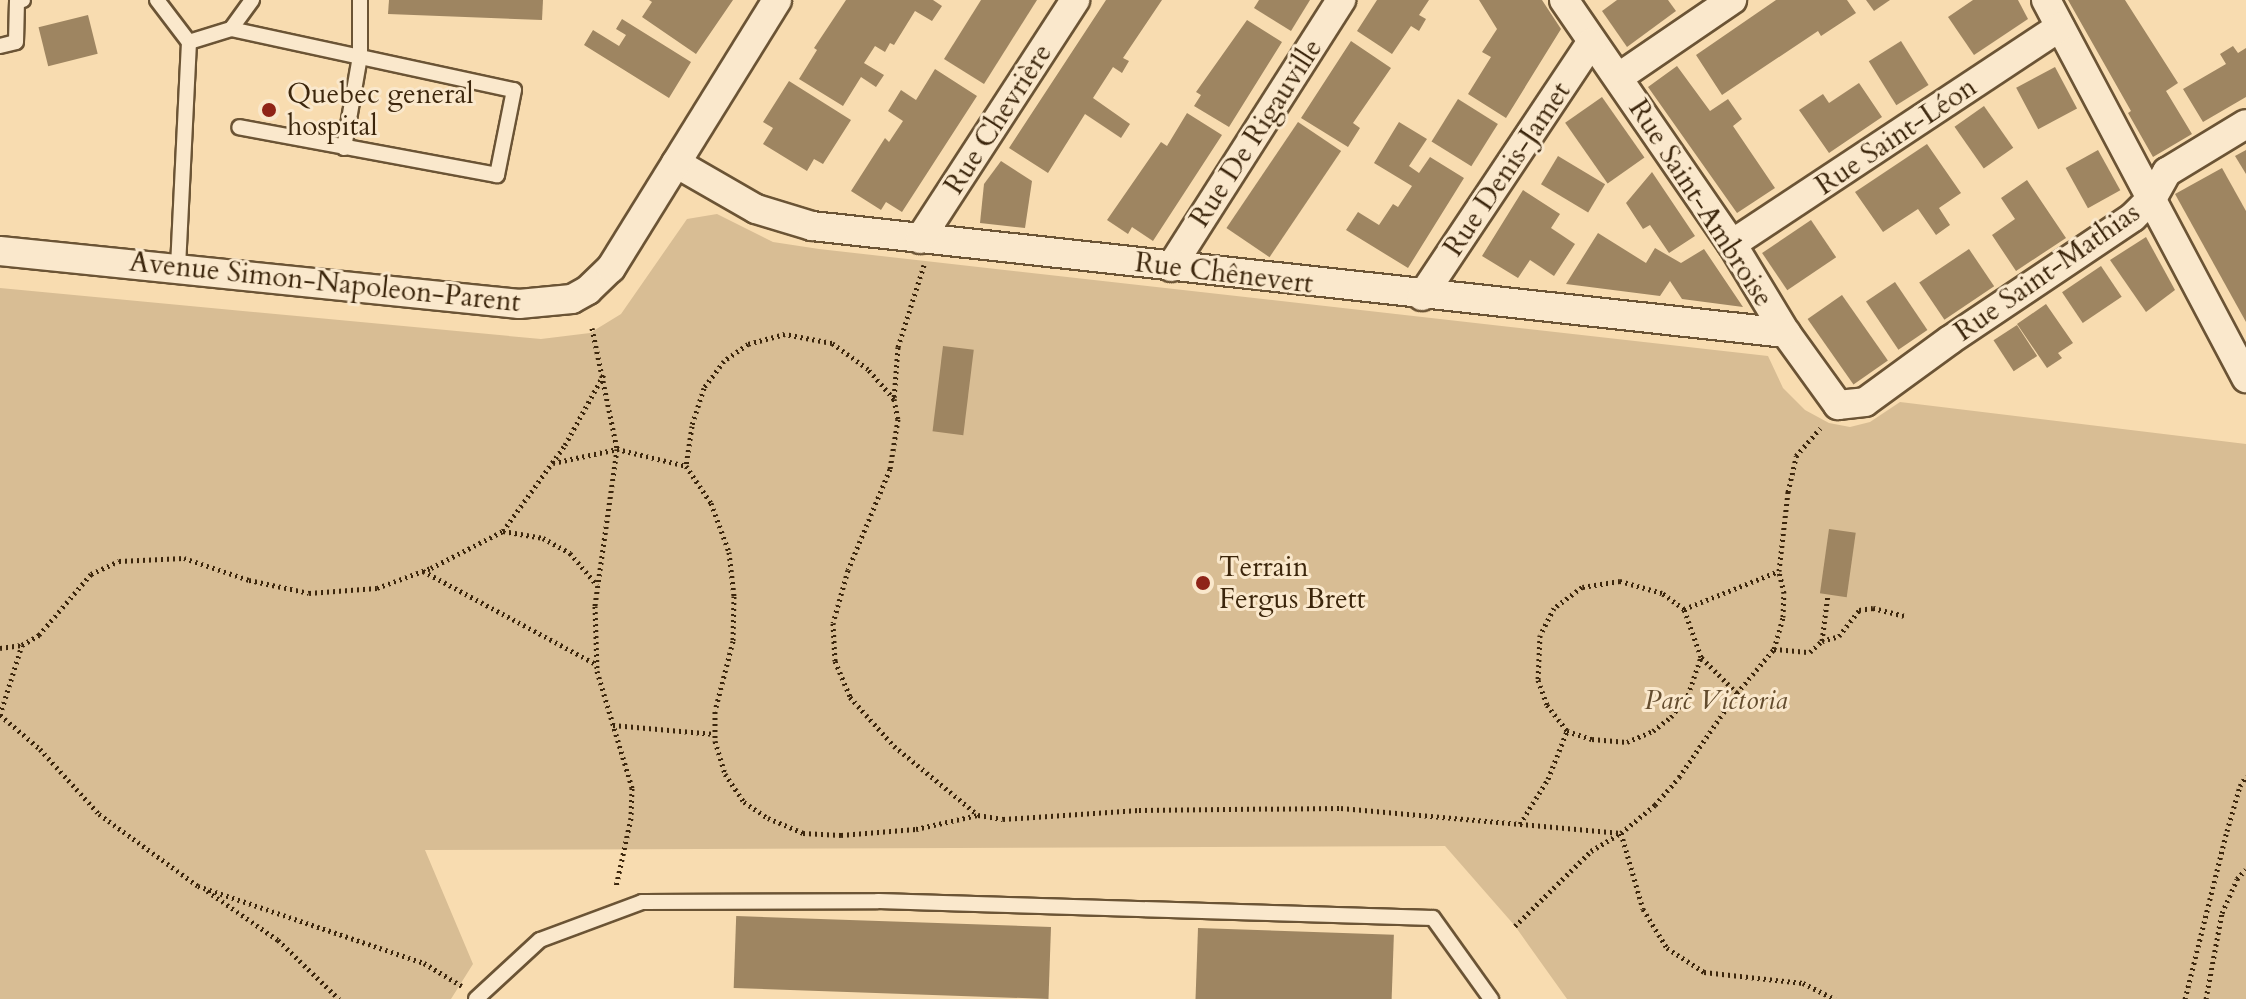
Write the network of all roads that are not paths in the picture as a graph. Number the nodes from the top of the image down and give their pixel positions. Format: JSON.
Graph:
{"nodes":[{"id":1,"x":23,"y":0,"type":"edge"},
{"id":2,"x":157,"y":0,"type":"edge"},
{"id":3,"x":252,"y":0,"type":"edge"},
{"id":4,"x":360,"y":0,"type":"edge"},
{"id":5,"x":777,"y":0,"type":"edge"},
{"id":6,"x":1075,"y":0,"type":"edge"},
{"id":7,"x":1341,"y":0,"type":"edge"},
{"id":8,"x":1564,"y":0,"type":"edge"},
{"id":9,"x":1732,"y":0,"type":"edge"},
{"id":10,"x":2046,"y":0,"type":"edge"},
{"id":11,"x":2060,"y":27,"type":"junction"},
{"id":12,"x":231,"y":29,"type":"junction"},
{"id":13,"x":189,"y":42,"type":"junction"},
{"id":14,"x":1591,"y":43,"type":"junction"},
{"id":15,"x":0,"y":46,"type":"edge"},
{"id":16,"x":360,"y":56,"type":"junction"},
{"id":17,"x":1619,"y":77,"type":"junction"},
{"id":18,"x":2246,"y":124,"type":"edge"},
{"id":19,"x":239,"y":127,"type":"dead end"},
{"id":20,"x":344,"y":148,"type":"junction"},
{"id":21,"x":676,"y":163,"type":"junction"},
{"id":22,"x":2153,"y":197,"type":"junction"},
{"id":23,"x":1732,"y":244,"type":"junction"},
{"id":24,"x":923,"y":249,"type":"junction"},
{"id":25,"x":0,"y":251,"type":"edge"},
{"id":26,"x":178,"y":267,"type":"junction"},
{"id":27,"x":1171,"y":267,"type":"junction"},
{"id":28,"x":1422,"y":296,"type":"junction"},
{"id":29,"x":1786,"y":333,"type":"junction"},
{"id":30,"x":2246,"y":378,"type":"edge"},
{"id":31,"x":1838,"y":405,"type":"joint"},
{"id":32,"x":479,"y":996,"type":"edge"},
{"id":33,"x":1491,"y":999,"type":"edge"}],
"edges":[{"from":1,"to":15,"type":"lane"},
{"from":2,"to":13,"type":"lane"},
{"from":3,"to":12,"type":"lane"},
{"from":4,"to":16,"type":"lane"},
{"from":5,"to":21,"type":"street","name":"Avenue Simon-Napoleon-Parent"},
{"from":6,"to":24,"type":"street","name":"Rue Chevrière"},
{"from":7,"to":27,"type":"street","name":"Rue De Rigauville"},
{"from":8,"to":14,"type":"street","name":"Rue Saint-Ambroise"},
{"from":9,"to":17,"type":"street"},
{"from":10,"to":11,"type":"street"},
{"from":11,"to":22,"type":"street"},
{"from":11,"to":23,"type":"street","name":"Rue Saint-Léon"},
{"from":12,"to":13,"type":"lane"},
{"from":12,"to":16,"type":"lane"},
{"from":13,"to":26,"type":"lane"},
{"from":14,"to":17,"type":"street","name":"Rue Saint-Ambroise"},
{"from":14,"to":28,"type":"street","name":"Rue Denis-Jamet"},
{"from":16,"to":20,"type":"lane"},
{"from":16,"to":20,"type":"lane"},
{"from":17,"to":23,"type":"street","name":"Rue Saint-Ambroise"},
{"from":18,"to":22,"type":"street","name":"Rue Saint-Mathias"},
{"from":19,"to":20,"type":"lane"},
{"from":21,"to":24,"type":"street","name":"Rue Chênevert"},
{"from":21,"to":26,"type":"street","name":"Avenue Simon-Napoleon-Parent"},
{"from":22,"to":30,"type":"street"},
{"from":22,"to":31,"type":"street","name":"Rue Saint-Mathias"},
{"from":23,"to":29,"type":"street","name":"Rue Saint-Ambroise"},
{"from":24,"to":27,"type":"street","name":"Rue Chênevert"},
{"from":25,"to":26,"type":"street","name":"Avenue Simon-Napoleon-Parent"},
{"from":27,"to":28,"type":"street","name":"Rue Chênevert"},
{"from":28,"to":29,"type":"street","name":"Rue Chênevert"},
{"from":29,"to":31,"type":"street","name":"Rue Saint-Ambroise"},
{"from":32,"to":33,"type":"lane"}]}
